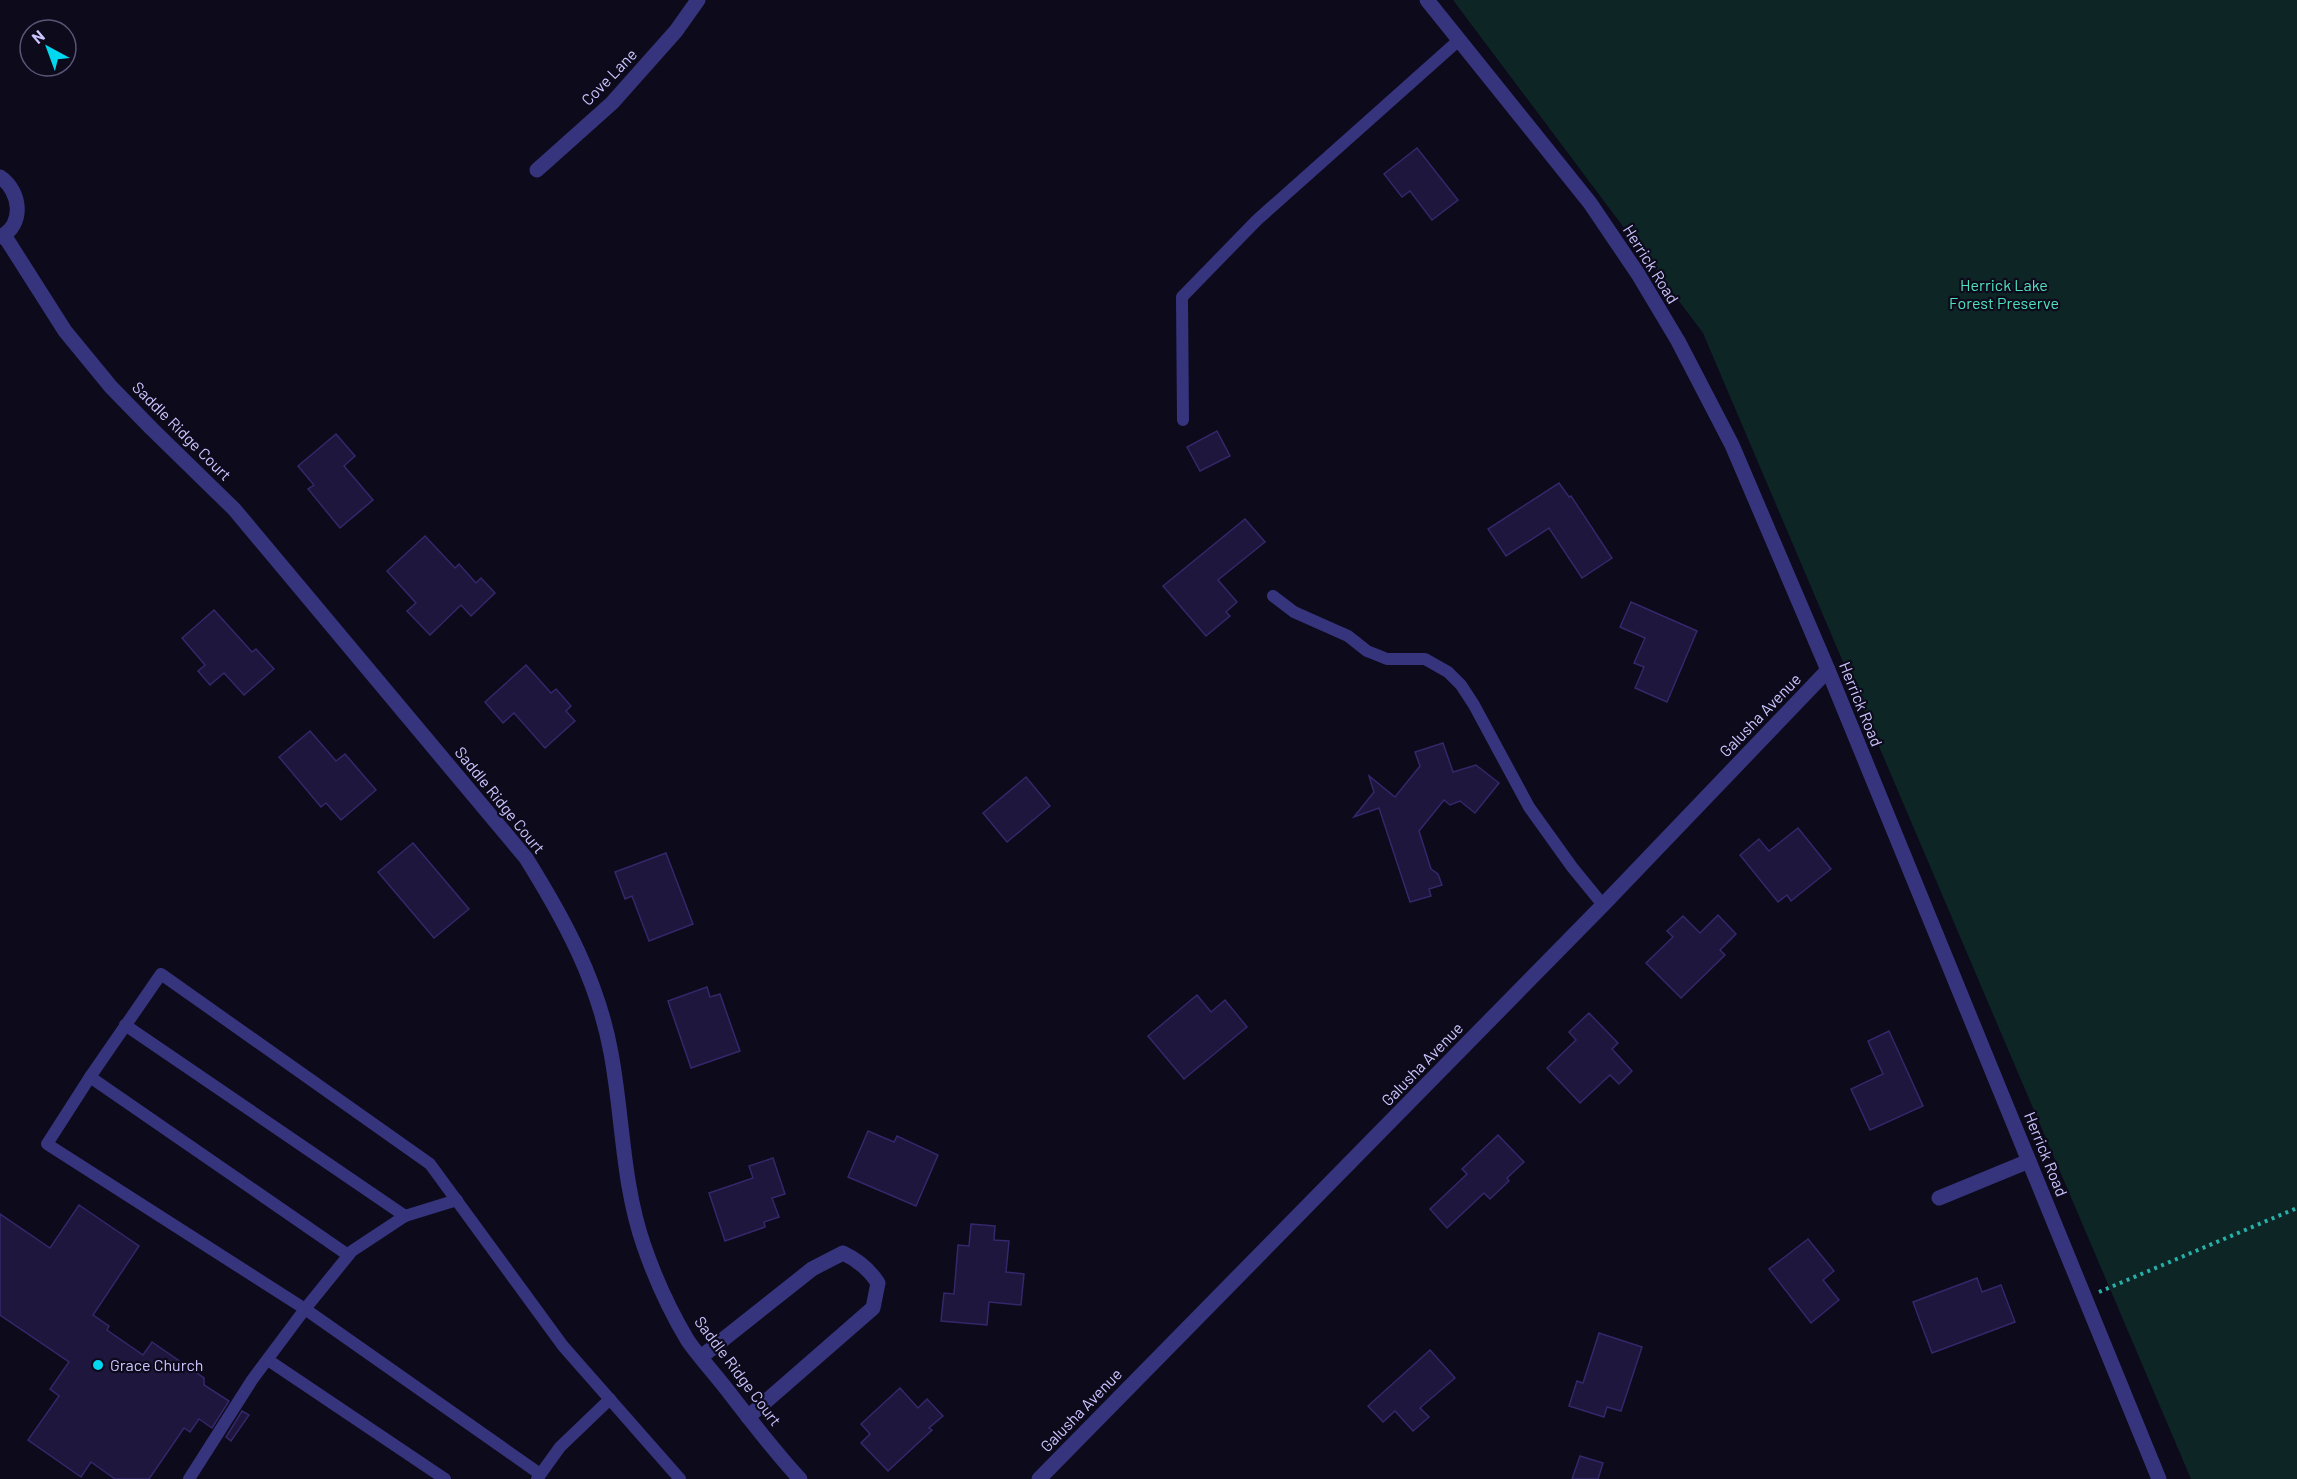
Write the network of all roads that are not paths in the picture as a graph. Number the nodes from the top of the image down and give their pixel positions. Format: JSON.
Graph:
{"nodes":[{"id":1,"x":698,"y":0,"type":"edge"},
{"id":2,"x":1427,"y":0,"type":"edge"},
{"id":3,"x":1459,"y":40,"type":"junction"},
{"id":4,"x":537,"y":170,"type":"dead end"},
{"id":5,"x":0,"y":177,"type":"edge"},
{"id":6,"x":2,"y":236,"type":"edge"},
{"id":7,"x":1183,"y":420,"type":"dead end"},
{"id":8,"x":1273,"y":596,"type":"dead end"},
{"id":9,"x":1828,"y":670,"type":"junction"},
{"id":10,"x":1603,"y":905,"type":"junction"},
{"id":11,"x":125,"y":1025,"type":"junction"},
{"id":12,"x":90,"y":1077,"type":"junction"},
{"id":13,"x":2029,"y":1161,"type":"junction"},
{"id":14,"x":1940,"y":1198,"type":"dead end"},
{"id":15,"x":457,"y":1200,"type":"junction"},
{"id":16,"x":405,"y":1216,"type":"junction"},
{"id":17,"x":348,"y":1255,"type":"junction"},
{"id":18,"x":304,"y":1310,"type":"junction"},
{"id":19,"x":701,"y":1357,"type":"junction"},
{"id":20,"x":268,"y":1360,"type":"junction"},
{"id":21,"x":610,"y":1399,"type":"junction"},
{"id":22,"x":748,"y":1417,"type":"junction"},
{"id":23,"x":539,"y":1477,"type":"edge"},
{"id":24,"x":189,"y":1479,"type":"edge"},
{"id":25,"x":445,"y":1479,"type":"edge"},
{"id":26,"x":680,"y":1479,"type":"edge"},
{"id":27,"x":800,"y":1479,"type":"edge"},
{"id":28,"x":1039,"y":1479,"type":"edge"},
{"id":29,"x":2159,"y":1479,"type":"edge"}],
"edges":[{"from":1,"to":4,"type":"street","name":"Cove Lane"},
{"from":2,"to":3,"type":"street","name":"Herrick Road"},
{"from":3,"to":7,"type":"lane"},
{"from":3,"to":9,"type":"street","name":"Herrick Road"},
{"from":5,"to":6,"type":"street","name":"Saddle Ridge Court"},
{"from":6,"to":19,"type":"street","name":"Saddle Ridge Court"},
{"from":8,"to":10,"type":"lane"},
{"from":9,"to":10,"type":"street","name":"Galusha Avenue"},
{"from":9,"to":13,"type":"street","name":"Herrick Road"},
{"from":10,"to":28,"type":"street","name":"Galusha Avenue"},
{"from":11,"to":12,"type":"lane"},
{"from":11,"to":15,"type":"lane"},
{"from":11,"to":16,"type":"lane"},
{"from":12,"to":17,"type":"lane"},
{"from":12,"to":18,"type":"lane"},
{"from":13,"to":14,"type":"street"},
{"from":13,"to":29,"type":"street","name":"Herrick Road"},
{"from":15,"to":16,"type":"lane"},
{"from":15,"to":21,"type":"lane"},
{"from":16,"to":17,"type":"lane"},
{"from":17,"to":18,"type":"lane"},
{"from":18,"to":20,"type":"lane"},
{"from":18,"to":23,"type":"lane"},
{"from":19,"to":22,"type":"street","name":"Saddle Ridge Court"},
{"from":19,"to":22,"type":"street"},
{"from":20,"to":24,"type":"lane"},
{"from":20,"to":25,"type":"lane"},
{"from":21,"to":23,"type":"lane"},
{"from":21,"to":26,"type":"lane"},
{"from":22,"to":27,"type":"street","name":"Saddle Ridge Court"}]}
